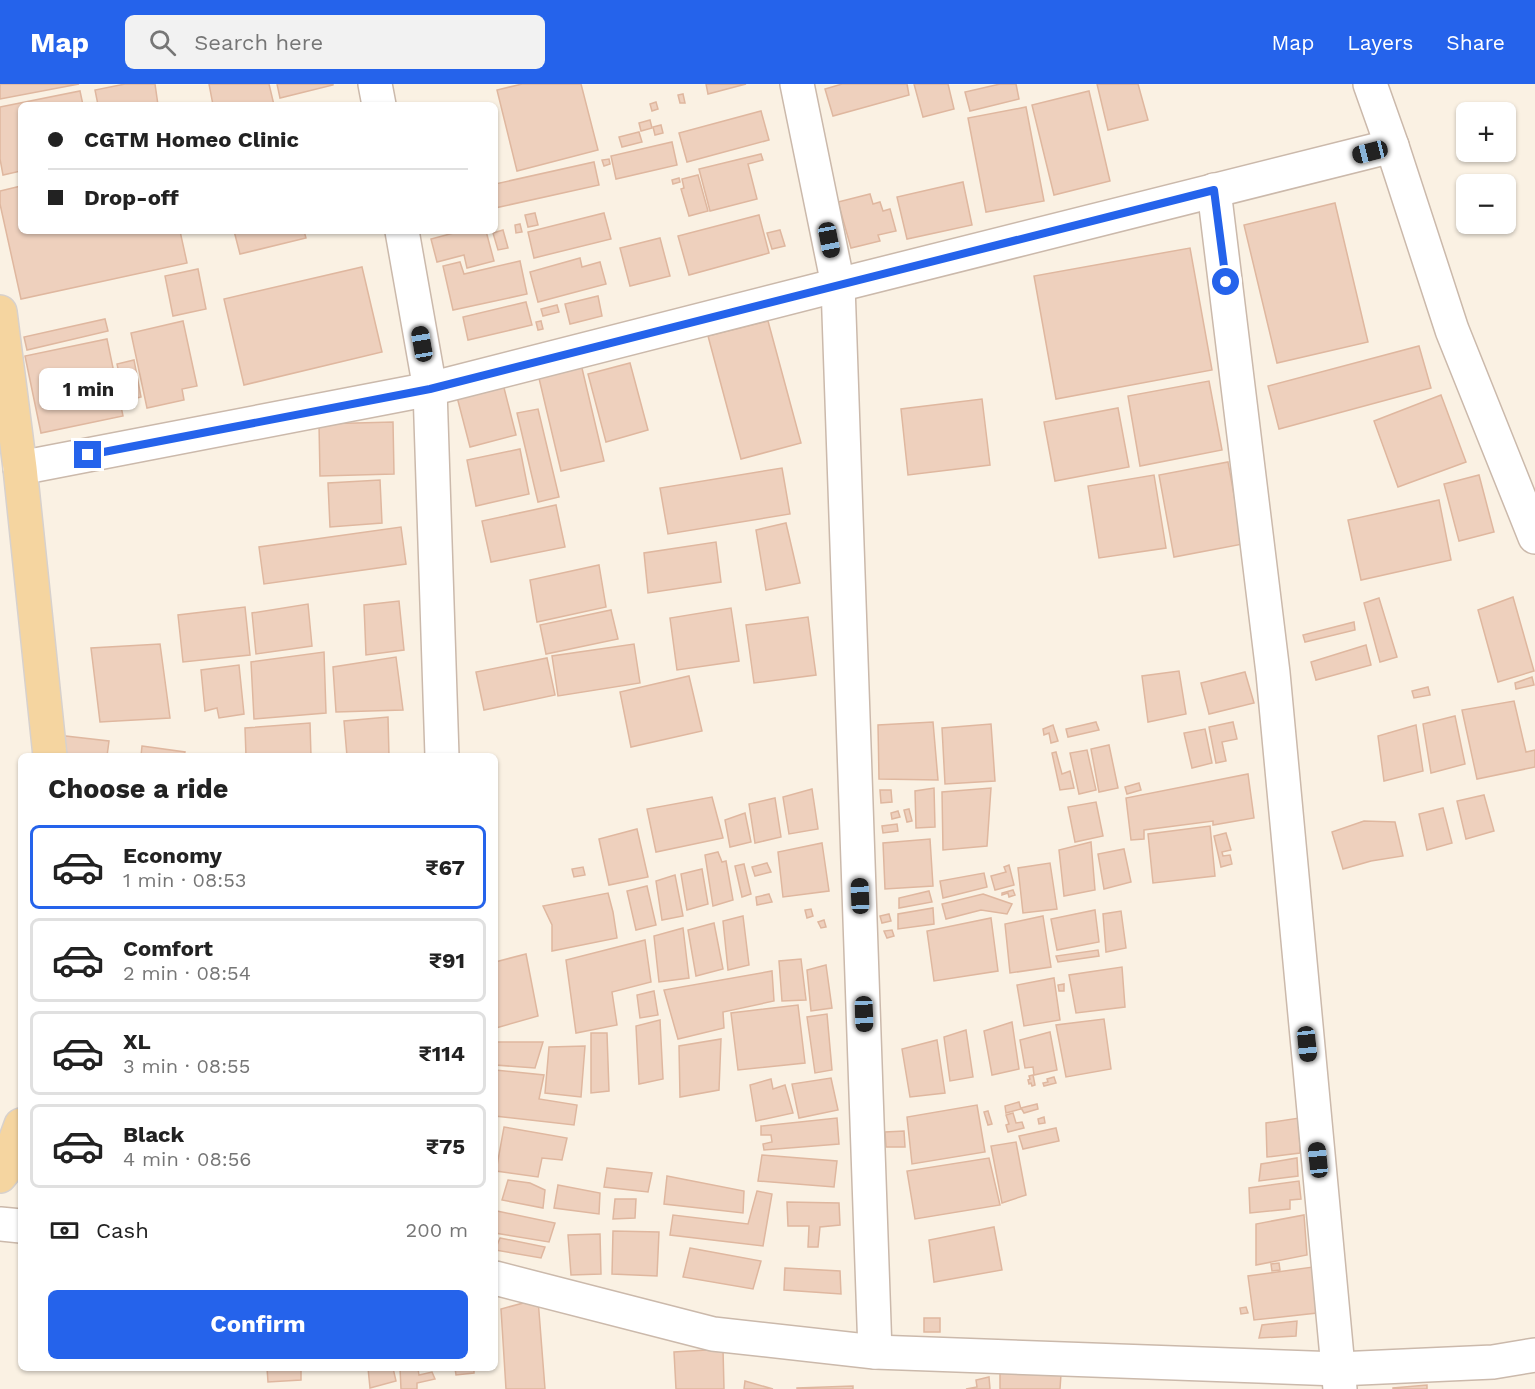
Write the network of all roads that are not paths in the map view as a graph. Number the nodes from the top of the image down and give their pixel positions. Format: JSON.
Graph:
{"nodes":[{"id":1,"x":375,"y":84,"type":"edge"},
{"id":2,"x":797,"y":84,"type":"edge"},
{"id":3,"x":1370,"y":84,"type":"edge"},
{"id":4,"x":378,"y":102,"type":"edge"},
{"id":5,"x":1392,"y":146,"type":"junction"},
{"id":6,"x":1214,"y":190,"type":"junction"},
{"id":7,"x":403,"y":234,"type":"edge"},
{"id":8,"x":838,"y":285,"type":"junction"},
{"id":9,"x":0,"y":312,"type":"edge"},
{"id":10,"x":430,"y":389,"type":"junction"},
{"id":11,"x":20,"y":468,"type":"junction"},
{"id":12,"x":1535,"y":537,"type":"edge"},
{"id":13,"x":50,"y":753,"type":"edge"},
{"id":14,"x":442,"y":753,"type":"edge"},
{"id":15,"x":18,"y":1131,"type":"edge"},
{"id":16,"x":1,"y":1166,"type":"edge"},
{"id":17,"x":0,"y":1224,"type":"edge"},
{"id":18,"x":18,"y":1226,"type":"edge"},
{"id":19,"x":498,"y":1279,"type":"edge"},
{"id":20,"x":875,"y":1352,"type":"junction"},
{"id":21,"x":1535,"y":1355,"type":"edge"},
{"id":22,"x":1339,"y":1379,"type":"edge"}],
"edges":[{"from":1,"to":4,"type":"street"},
{"from":2,"to":8,"type":"street"},
{"from":3,"to":5,"type":"street"},
{"from":5,"to":6,"type":"street"},
{"from":5,"to":12,"type":"street"},
{"from":6,"to":8,"type":"street"},
{"from":6,"to":22,"type":"street"},
{"from":7,"to":10,"type":"street"},
{"from":8,"to":10,"type":"street"},
{"from":8,"to":20,"type":"street"},
{"from":9,"to":11,"type":"main road"},
{"from":10,"to":11,"type":"street"},
{"from":10,"to":14,"type":"street"},
{"from":11,"to":13,"type":"main road"},
{"from":15,"to":16,"type":"main road"},
{"from":17,"to":18,"type":"street"},
{"from":19,"to":20,"type":"street"},
{"from":20,"to":22,"type":"street"},
{"from":21,"to":22,"type":"street"}]}
